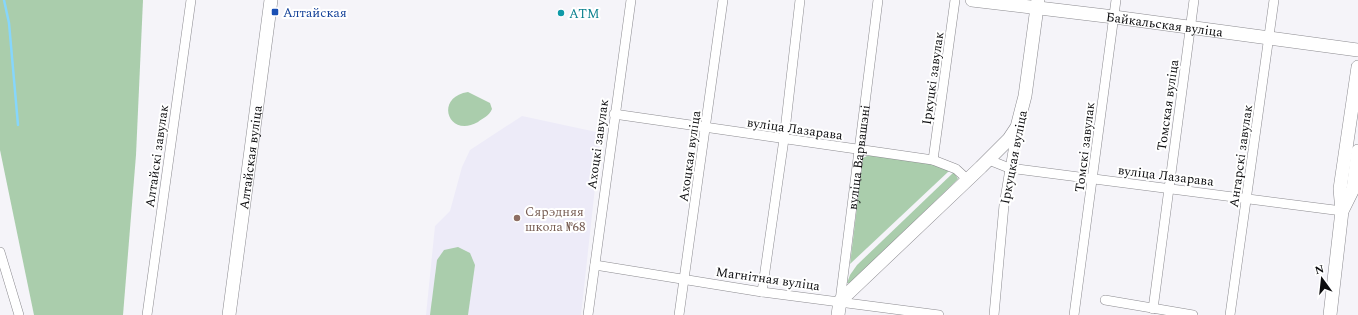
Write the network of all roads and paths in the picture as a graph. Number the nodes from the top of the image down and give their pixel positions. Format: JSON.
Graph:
{"nodes":[{"id":1,"x":191,"y":0,"type":"edge"},
{"id":2,"x":271,"y":0,"type":"edge"},
{"id":3,"x":631,"y":0,"type":"edge"},
{"id":4,"x":722,"y":0,"type":"edge"},
{"id":5,"x":800,"y":0,"type":"edge"},
{"id":6,"x":878,"y":0,"type":"edge"},
{"id":7,"x":955,"y":0,"type":"edge"},
{"id":8,"x":972,"y":0,"type":"edge"},
{"id":9,"x":1116,"y":0,"type":"edge"},
{"id":10,"x":1194,"y":0,"type":"edge"},
{"id":11,"x":1274,"y":0,"type":"edge"},
{"id":12,"x":1038,"y":4,"type":"edge"},
{"id":13,"x":1114,"y":17,"type":"junction"},
{"id":14,"x":1190,"y":28,"type":"junction"},
{"id":15,"x":1269,"y":38,"type":"junction"},
{"id":16,"x":1358,"y":50,"type":"edge"},
{"id":17,"x":1358,"y":67,"type":"edge"},
{"id":18,"x":614,"y":114,"type":"junction"},
{"id":19,"x":1017,"y":127,"type":"junction"},
{"id":20,"x":706,"y":128,"type":"junction"},
{"id":21,"x":784,"y":139,"type":"junction"},
{"id":22,"x":860,"y":150,"type":"junction"},
{"id":23,"x":1358,"y":151,"type":"edge"},
{"id":24,"x":933,"y":160,"type":"junction"},
{"id":25,"x":989,"y":160,"type":"junction"},
{"id":26,"x":1009,"y":168,"type":"junction"},
{"id":27,"x":1093,"y":178,"type":"junction"},
{"id":28,"x":967,"y":179,"type":"junction"},
{"id":29,"x":1169,"y":188,"type":"junction"},
{"id":30,"x":1247,"y":198,"type":"junction"},
{"id":31,"x":1342,"y":211,"type":"junction"},
{"id":32,"x":0,"y":252,"type":"edge"},
{"id":33,"x":595,"y":265,"type":"junction"},
{"id":34,"x":684,"y":280,"type":"junction"},
{"id":35,"x":762,"y":292,"type":"junction"},
{"id":36,"x":1105,"y":300,"type":"dead end"},
{"id":37,"x":840,"y":301,"type":"junction"},
{"id":38,"x":1153,"y":309,"type":"junction"},
{"id":39,"x":19,"y":315,"type":"edge"},
{"id":40,"x":147,"y":315,"type":"edge"},
{"id":41,"x":229,"y":315,"type":"edge"},
{"id":42,"x":588,"y":315,"type":"edge"},
{"id":43,"x":679,"y":315,"type":"edge"},
{"id":44,"x":838,"y":315,"type":"edge"},
{"id":45,"x":939,"y":315,"type":"edge"},
{"id":46,"x":994,"y":315,"type":"edge"},
{"id":47,"x":1074,"y":315,"type":"edge"},
{"id":48,"x":1193,"y":315,"type":"edge"},
{"id":49,"x":1230,"y":315,"type":"edge"},
{"id":50,"x":1330,"y":315,"type":"edge"}],
"edges":[{"from":1,"to":40,"type":"street","name":"Алтайскі завулак"},
{"from":2,"to":41,"type":"main road","name":"Алтайская вуліца"},
{"from":3,"to":18,"type":"street","name":"Ахоцкі завулак"},
{"from":4,"to":20,"type":"street","name":"Ахоцкая вуліца"},
{"from":5,"to":21,"type":"street"},
{"from":6,"to":22,"type":"street","name":"вуліца Варвашэні"},
{"from":7,"to":24,"type":"street","name":"Іркуцкі завулак"},
{"from":8,"to":12,"type":"main road","name":"Байкальская вуліца"},
{"from":9,"to":13,"type":"street","name":"Томскі завулак"},
{"from":10,"to":14,"type":"street","name":"Томская вуліца"},
{"from":11,"to":15,"type":"street","name":"Ангарскі завулак"},
{"from":12,"to":13,"type":"main road","name":"Байкальская вуліца"},
{"from":12,"to":19,"type":"main road","name":"Іркуцкая вуліца"},
{"from":13,"to":14,"type":"main road","name":"Байкальская вуліца"},
{"from":13,"to":27,"type":"street","name":"Томскі завулак"},
{"from":14,"to":15,"type":"main road","name":"Байкальская вуліца"},
{"from":14,"to":29,"type":"street","name":"Томская вуліца"},
{"from":15,"to":16,"type":"main road","name":"Байкальская вуліца"},
{"from":15,"to":30,"type":"street","name":"Ангарскі завулак"},
{"from":17,"to":31,"type":"main road"},
{"from":18,"to":20,"type":"street","name":"вуліца Лазарава"},
{"from":18,"to":33,"type":"street","name":"Ахоцкі завулак"},
{"from":19,"to":25,"type":"main road"},
{"from":19,"to":26,"type":"street","name":"Іркуцкая вуліца"},
{"from":20,"to":21,"type":"street","name":"вуліца Лазарава"},
{"from":20,"to":34,"type":"street","name":"Ахоцкая вуліца"},
{"from":21,"to":22,"type":"street","name":"вуліца Лазарава"},
{"from":21,"to":35,"type":"street"},
{"from":22,"to":24,"type":"street","name":"вуліца Лазарава"},
{"from":22,"to":37,"type":"street","name":"вуліца Варвашэні"},
{"from":23,"to":31,"type":"main road"},
{"from":24,"to":28,"type":"street","name":"вуліца Лазарава"},
{"from":25,"to":26,"type":"street","name":"вуліца Лазарава"},
{"from":25,"to":28,"type":"main road"},
{"from":26,"to":27,"type":"street","name":"вуліца Лазарава"},
{"from":26,"to":46,"type":"street","name":"Іркуцкая вуліца"},
{"from":27,"to":29,"type":"street","name":"вуліца Лазарава"},
{"from":27,"to":47,"type":"street","name":"Томскі завулак"},
{"from":28,"to":37,"type":"main road"},
{"from":29,"to":30,"type":"street","name":"вуліца Лазарава"},
{"from":29,"to":38,"type":"street","name":"Томская вуліца"},
{"from":30,"to":31,"type":"street","name":"вуліца Лазарава"},
{"from":30,"to":49,"type":"street","name":"Ангарскі завулак"},
{"from":31,"to":50,"type":"main road"},
{"from":32,"to":39,"type":"street"},
{"from":33,"to":34,"type":"street","name":"Магнітная вуліца"},
{"from":33,"to":42,"type":"street","name":"Ахоцкі завулак"},
{"from":34,"to":35,"type":"street","name":"Магнітная вуліца"},
{"from":34,"to":43,"type":"street","name":"Ахоцкая вуліца"},
{"from":35,"to":37,"type":"street","name":"Магнітная вуліца"},
{"from":36,"to":38,"type":"street"},
{"from":37,"to":44,"type":"main road","name":"вуліца Варвашэні"},
{"from":37,"to":45,"type":"street","name":"Магнітная вуліца"},
{"from":38,"to":48,"type":"street"}]}
